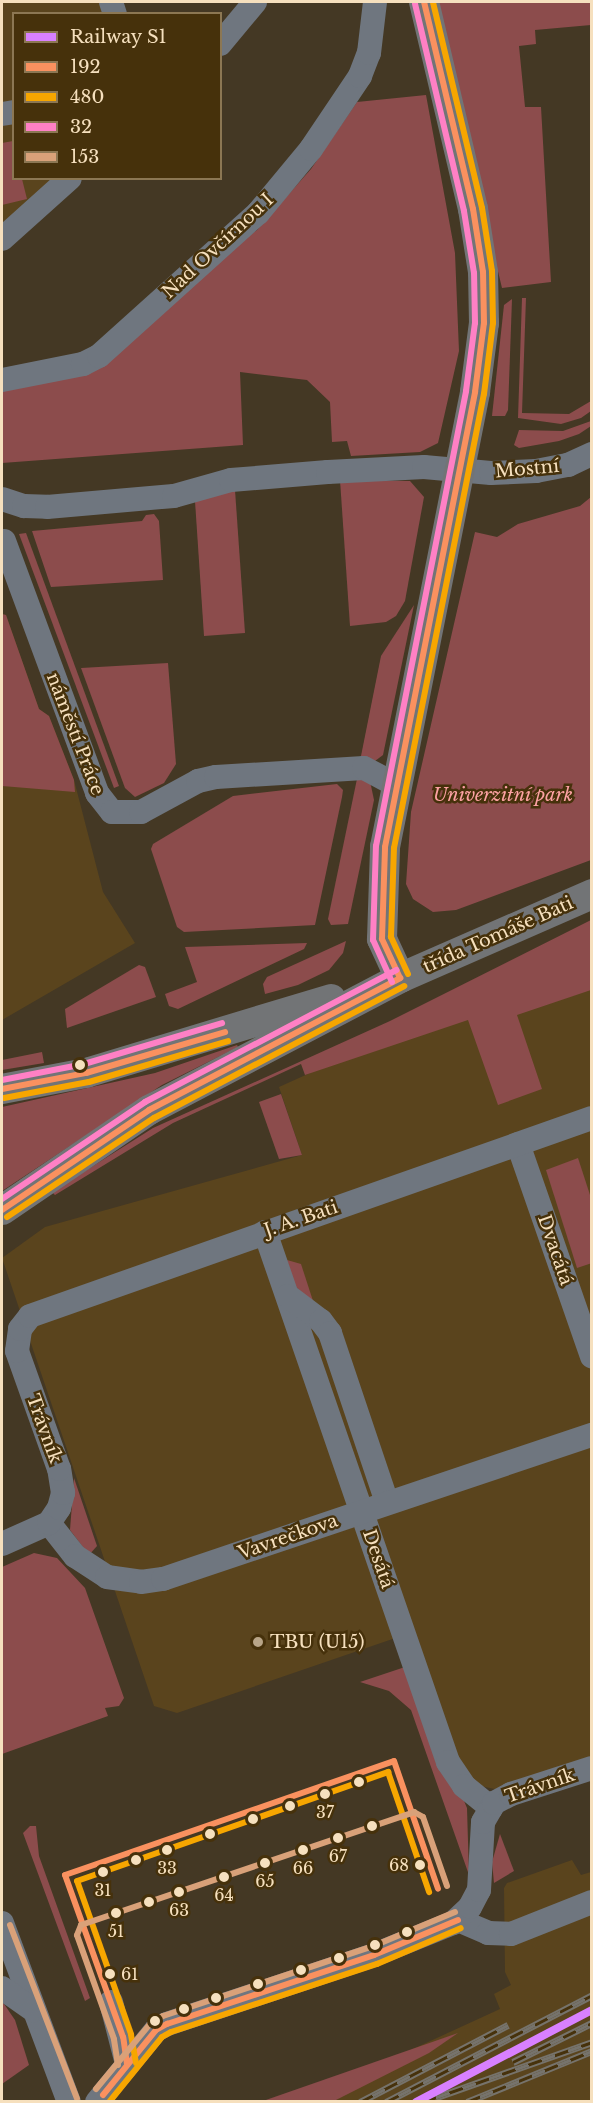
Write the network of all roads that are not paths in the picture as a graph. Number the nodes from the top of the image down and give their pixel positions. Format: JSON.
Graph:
{"nodes":[{"id":1,"x":255,"y":2,"type":"edge"},
{"id":2,"x":375,"y":2,"type":"edge"},
{"id":3,"x":424,"y":2,"type":"edge"},
{"id":4,"x":222,"y":42,"type":"edge"},
{"id":5,"x":68,"y":180,"type":"edge"},
{"id":6,"x":2,"y":239,"type":"edge"},
{"id":7,"x":2,"y":380,"type":"edge"},
{"id":8,"x":591,"y":454,"type":"edge"},
{"id":9,"x":460,"y":471,"type":"junction"},
{"id":10,"x":2,"y":499,"type":"edge"},
{"id":11,"x":4,"y":541,"type":"dead end"},
{"id":12,"x":396,"y":785,"type":"junction"},
{"id":13,"x":591,"y":894,"type":"edge"},
{"id":14,"x":400,"y":978,"type":"junction"},
{"id":15,"x":2,"y":1089,"type":"edge"},
{"id":16,"x":591,"y":1118,"type":"edge"},
{"id":17,"x":518,"y":1144,"type":"junction"},
{"id":18,"x":2,"y":1210,"type":"edge"},
{"id":19,"x":265,"y":1232,"type":"junction"},
{"id":20,"x":288,"y":1296,"type":"junction"},
{"id":21,"x":19,"y":1332,"type":"joint"},
{"id":22,"x":591,"y":1356,"type":"edge"},
{"id":23,"x":591,"y":1436,"type":"edge"},
{"id":24,"x":387,"y":1502,"type":"junction"},
{"id":25,"x":362,"y":1511,"type":"junction"},
{"id":26,"x":49,"y":1523,"type":"junction"},
{"id":27,"x":2,"y":1544,"type":"edge"},
{"id":28,"x":591,"y":1768,"type":"edge"},
{"id":29,"x":490,"y":1808,"type":"junction"},
{"id":30,"x":591,"y":1902,"type":"edge"},
{"id":31,"x":458,"y":1920,"type":"junction"},
{"id":32,"x":2,"y":1926,"type":"edge"},
{"id":33,"x":2,"y":1988,"type":"edge"},
{"id":34,"x":111,"y":2002,"type":"dead end"},
{"id":35,"x":39,"y":2021,"type":"junction"},
{"id":36,"x":122,"y":2071,"type":"junction"},
{"id":37,"x":69,"y":2102,"type":"edge"},
{"id":38,"x":97,"y":2102,"type":"edge"}],
"edges":[{"from":1,"to":4,"type":"street"},
{"from":2,"to":7,"type":"street","name":"Nad Ovčírnou I"},
{"from":3,"to":9,"type":"main road"},
{"from":5,"to":6,"type":"street"},
{"from":8,"to":9,"type":"street","name":"Mostní"},
{"from":9,"to":10,"type":"street"},
{"from":9,"to":12,"type":"main road"},
{"from":11,"to":12,"type":"street","name":"náměstí Práce"},
{"from":12,"to":14,"type":"main road"},
{"from":13,"to":14,"type":"main road","name":"třída Tomáše Bati"},
{"from":14,"to":15,"type":"main road"},
{"from":14,"to":18,"type":"main road","name":"třída Tomáše Bati"},
{"from":16,"to":17,"type":"street","name":"J. A. Bati"},
{"from":17,"to":19,"type":"street","name":"J. A. Bati"},
{"from":17,"to":22,"type":"street","name":"Dvacátá"},
{"from":19,"to":20,"type":"street","name":"Desátá"},
{"from":19,"to":21,"type":"street","name":"J. A. Bati"},
{"from":20,"to":24,"type":"street","name":"Desátá"},
{"from":20,"to":25,"type":"street","name":"Desátá"},
{"from":21,"to":26,"type":"street","name":"Trávník"},
{"from":23,"to":24,"type":"street","name":"Vavrečkova"},
{"from":24,"to":25,"type":"street","name":"Vavrečkova"},
{"from":25,"to":26,"type":"street","name":"Vavrečkova"},
{"from":25,"to":29,"type":"street","name":"Desátá"},
{"from":26,"to":27,"type":"street"},
{"from":28,"to":29,"type":"street","name":"Trávník"},
{"from":29,"to":31,"type":"street"},
{"from":30,"to":31,"type":"street"},
{"from":31,"to":36,"type":"street"},
{"from":32,"to":35,"type":"street"},
{"from":33,"to":35,"type":"street"},
{"from":34,"to":36,"type":"street"},
{"from":35,"to":37,"type":"street"},
{"from":36,"to":38,"type":"street"}]}
